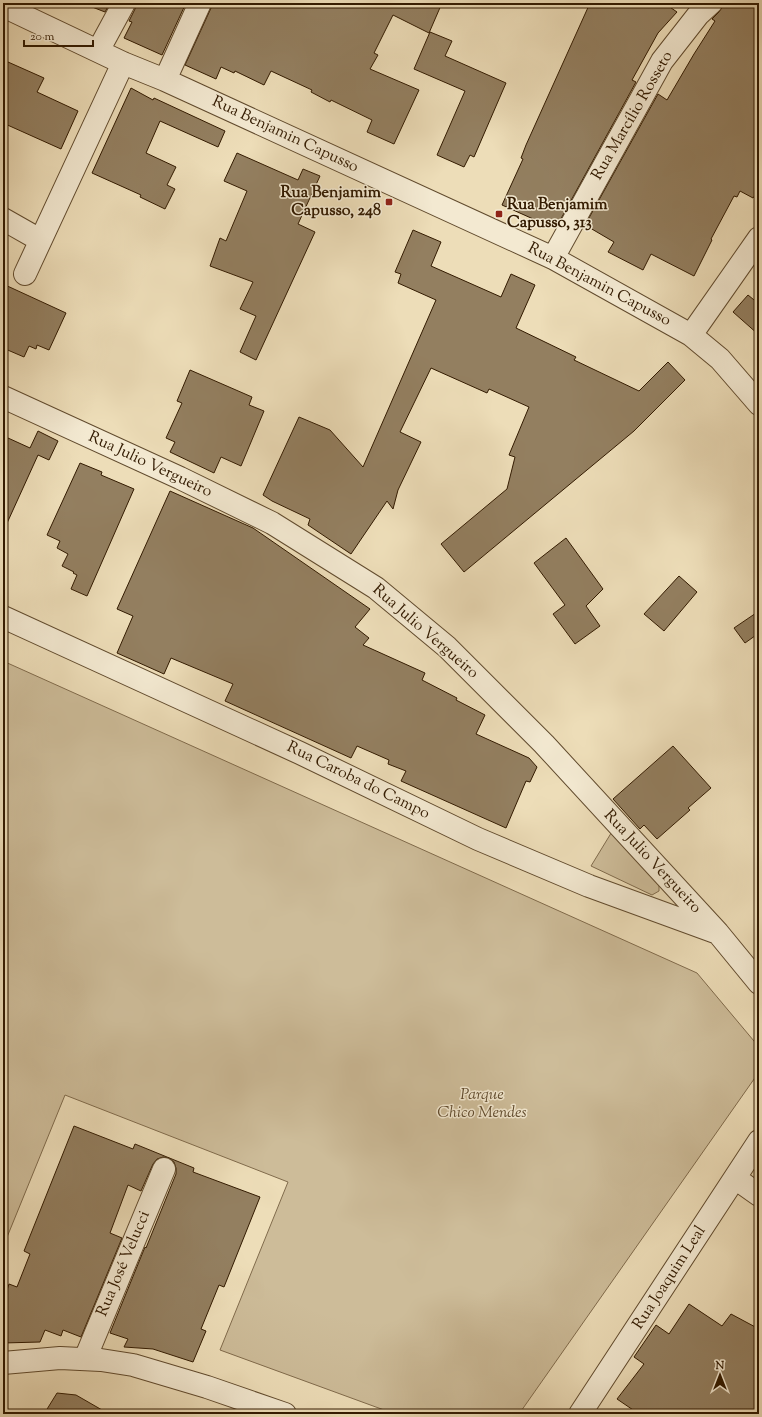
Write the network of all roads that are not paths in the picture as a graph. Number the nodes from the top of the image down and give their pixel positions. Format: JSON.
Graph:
{"nodes":[{"id":1,"x":124,"y":3,"type":"edge"},
{"id":2,"x":200,"y":3,"type":"edge"},
{"id":3,"x":711,"y":3,"type":"edge"},
{"id":4,"x":3,"y":6,"type":"edge"},
{"id":5,"x":98,"y":51,"type":"junction"},
{"id":6,"x":123,"y":63,"type":"junction"},
{"id":7,"x":165,"y":80,"type":"junction"},
{"id":8,"x":3,"y":219,"type":"edge"},
{"id":9,"x":759,"y":238,"type":"edge"},
{"id":10,"x":40,"y":240,"type":"junction"},
{"id":11,"x":553,"y":258,"type":"junction"},
{"id":12,"x":25,"y":274,"type":"dead end"},
{"id":13,"x":691,"y":334,"type":"junction"},
{"id":14,"x":3,"y":397,"type":"edge"},
{"id":15,"x":759,"y":404,"type":"edge"},
{"id":16,"x":3,"y":617,"type":"edge"},
{"id":17,"x":718,"y":933,"type":"junction"},
{"id":18,"x":759,"y":983,"type":"edge"},
{"id":19,"x":759,"y":1141,"type":"edge"},
{"id":20,"x":164,"y":1169,"type":"dead end"},
{"id":21,"x":735,"y":1178,"type":"junction"},
{"id":22,"x":759,"y":1195,"type":"edge"},
{"id":23,"x":84,"y":1359,"type":"junction"},
{"id":24,"x":3,"y":1363,"type":"edge"},
{"id":25,"x":285,"y":1414,"type":"edge"},
{"id":26,"x":580,"y":1414,"type":"edge"}],
"edges":[{"from":1,"to":5,"type":"street"},
{"from":2,"to":7,"type":"street"},
{"from":3,"to":11,"type":"street","name":"Rua Marcílio Rosseto"},
{"from":4,"to":5,"type":"street","name":"Rua Benjamin Capusso"},
{"from":5,"to":6,"type":"street","name":"Rua Benjamin Capusso"},
{"from":6,"to":7,"type":"street","name":"Rua Benjamin Capusso"},
{"from":6,"to":10,"type":"street"},
{"from":7,"to":11,"type":"street","name":"Rua Benjamin Capusso"},
{"from":8,"to":10,"type":"street"},
{"from":9,"to":13,"type":"street"},
{"from":10,"to":12,"type":"street"},
{"from":11,"to":13,"type":"street","name":"Rua Benjamin Capusso"},
{"from":13,"to":15,"type":"street","name":"Rua Benjamin Capusso"},
{"from":14,"to":17,"type":"street","name":"Rua Julio Vergueiro"},
{"from":16,"to":17,"type":"street","name":"Rua Caroba do Campo"},
{"from":17,"to":18,"type":"street","name":"Rua Julio Vergueiro"},
{"from":19,"to":21,"type":"street","name":"Rua Joaquim Leal"},
{"from":20,"to":23,"type":"street","name":"Rua José Velucci"},
{"from":21,"to":22,"type":"street"},
{"from":21,"to":26,"type":"street","name":"Rua Joaquim Leal"},
{"from":23,"to":24,"type":"street"},
{"from":23,"to":25,"type":"street"}]}
